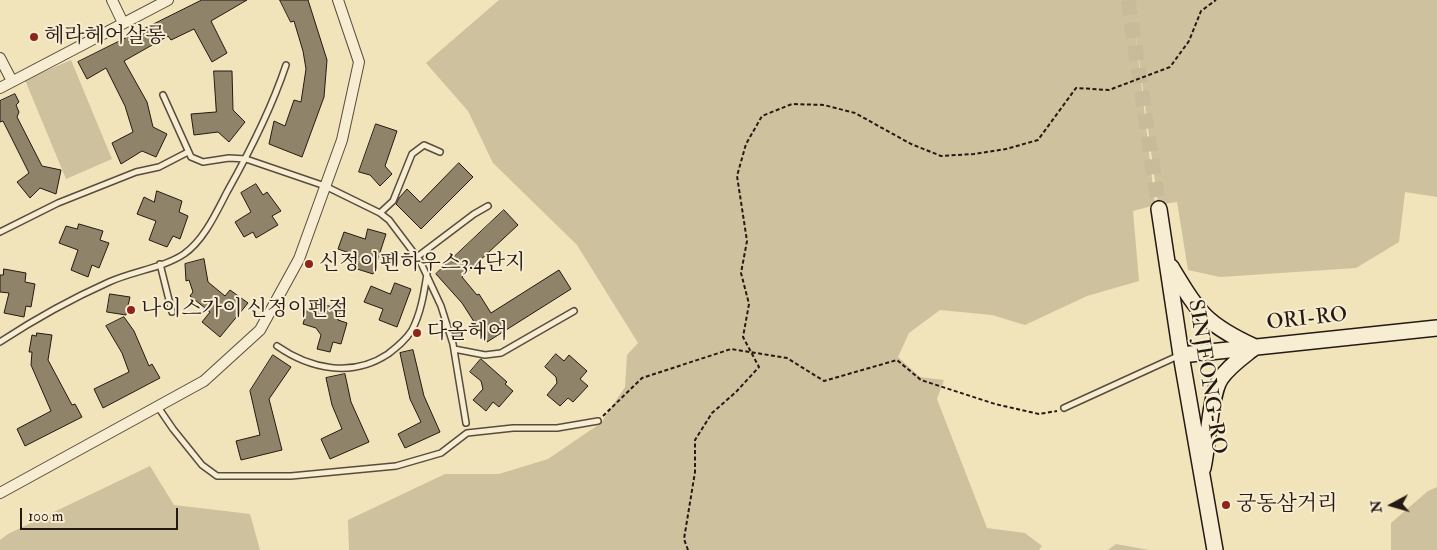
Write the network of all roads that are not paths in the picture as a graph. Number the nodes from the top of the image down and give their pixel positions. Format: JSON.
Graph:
{"nodes":[{"id":1,"x":112,"y":0,"type":"edge"},
{"id":2,"x":168,"y":0,"type":"edge"},
{"id":3,"x":338,"y":0,"type":"edge"},
{"id":4,"x":124,"y":23,"type":"junction"},
{"id":5,"x":0,"y":58,"type":"edge"},
{"id":6,"x":286,"y":65,"type":"dead end"},
{"id":7,"x":12,"y":81,"type":"junction"},
{"id":8,"x":0,"y":88,"type":"edge"},
{"id":9,"x":163,"y":95,"type":"dead end"},
{"id":10,"x":188,"y":152,"type":"junction"},
{"id":11,"x":440,"y":152,"type":"dead end"},
{"id":12,"x":246,"y":159,"type":"junction"},
{"id":13,"x":326,"y":186,"type":"junction"},
{"id":14,"x":488,"y":206,"type":"dead end"},
{"id":15,"x":1159,"y":209,"type":"tunnel mouth"},
{"id":16,"x":380,"y":213,"type":"junction"},
{"id":17,"x":0,"y":232,"type":"edge"},
{"id":18,"x":417,"y":257,"type":"junction"},
{"id":19,"x":1167,"y":260,"type":"junction"},
{"id":20,"x":160,"y":264,"type":"junction"},
{"id":21,"x":427,"y":274,"type":"junction"},
{"id":22,"x":172,"y":312,"type":"dead end"},
{"id":23,"x":574,"y":312,"type":"dead end"},
{"id":24,"x":1437,"y":328,"type":"edge"},
{"id":25,"x":0,"y":342,"type":"edge"},
{"id":26,"x":277,"y":346,"type":"dead end"},
{"id":27,"x":1255,"y":347,"type":"junction"},
{"id":28,"x":454,"y":349,"type":"junction"},
{"id":29,"x":1181,"y":355,"type":"junction"},
{"id":30,"x":158,"y":407,"type":"junction"},
{"id":31,"x":1064,"y":408,"type":"road end"},
{"id":32,"x":598,"y":421,"type":"road end"},
{"id":33,"x":466,"y":423,"type":"dead end"},
{"id":34,"x":1201,"y":477,"type":"junction"},
{"id":35,"x":0,"y":493,"type":"edge"},
{"id":36,"x":1215,"y":550,"type":"edge"}],
"edges":[{"from":1,"to":4,"type":"street"},
{"from":2,"to":4,"type":"street"},
{"from":3,"to":13,"type":"street"},
{"from":4,"to":7,"type":"street"},
{"from":5,"to":7,"type":"street"},
{"from":6,"to":12,"type":"lane"},
{"from":7,"to":8,"type":"street"},
{"from":9,"to":10,"type":"lane"},
{"from":10,"to":12,"type":"lane"},
{"from":10,"to":17,"type":"lane"},
{"from":11,"to":16,"type":"lane"},
{"from":12,"to":13,"type":"lane"},
{"from":12,"to":20,"type":"lane"},
{"from":13,"to":16,"type":"lane"},
{"from":13,"to":30,"type":"street"},
{"from":14,"to":18,"type":"lane"},
{"from":15,"to":19,"type":"main road","name":"SINJEONG-RO"},
{"from":16,"to":18,"type":"lane"},
{"from":18,"to":21,"type":"lane"},
{"from":19,"to":27,"type":"main road"},
{"from":19,"to":29,"type":"main road","name":"SINJEONG-RO"},
{"from":20,"to":22,"type":"lane"},
{"from":20,"to":25,"type":"lane"},
{"from":21,"to":26,"type":"lane"},
{"from":21,"to":28,"type":"lane"},
{"from":23,"to":28,"type":"lane"},
{"from":24,"to":27,"type":"main road","name":"ORI-RO"},
{"from":27,"to":29,"type":"main road","name":"ORI-RO"},
{"from":27,"to":34,"type":"main road"},
{"from":28,"to":33,"type":"lane"},
{"from":29,"to":31,"type":"lane"},
{"from":29,"to":34,"type":"main road","name":"SINJEONG-RO"},
{"from":30,"to":32,"type":"lane"},
{"from":30,"to":35,"type":"street"},
{"from":34,"to":36,"type":"main road","name":"SINJEONG-RO"}]}
